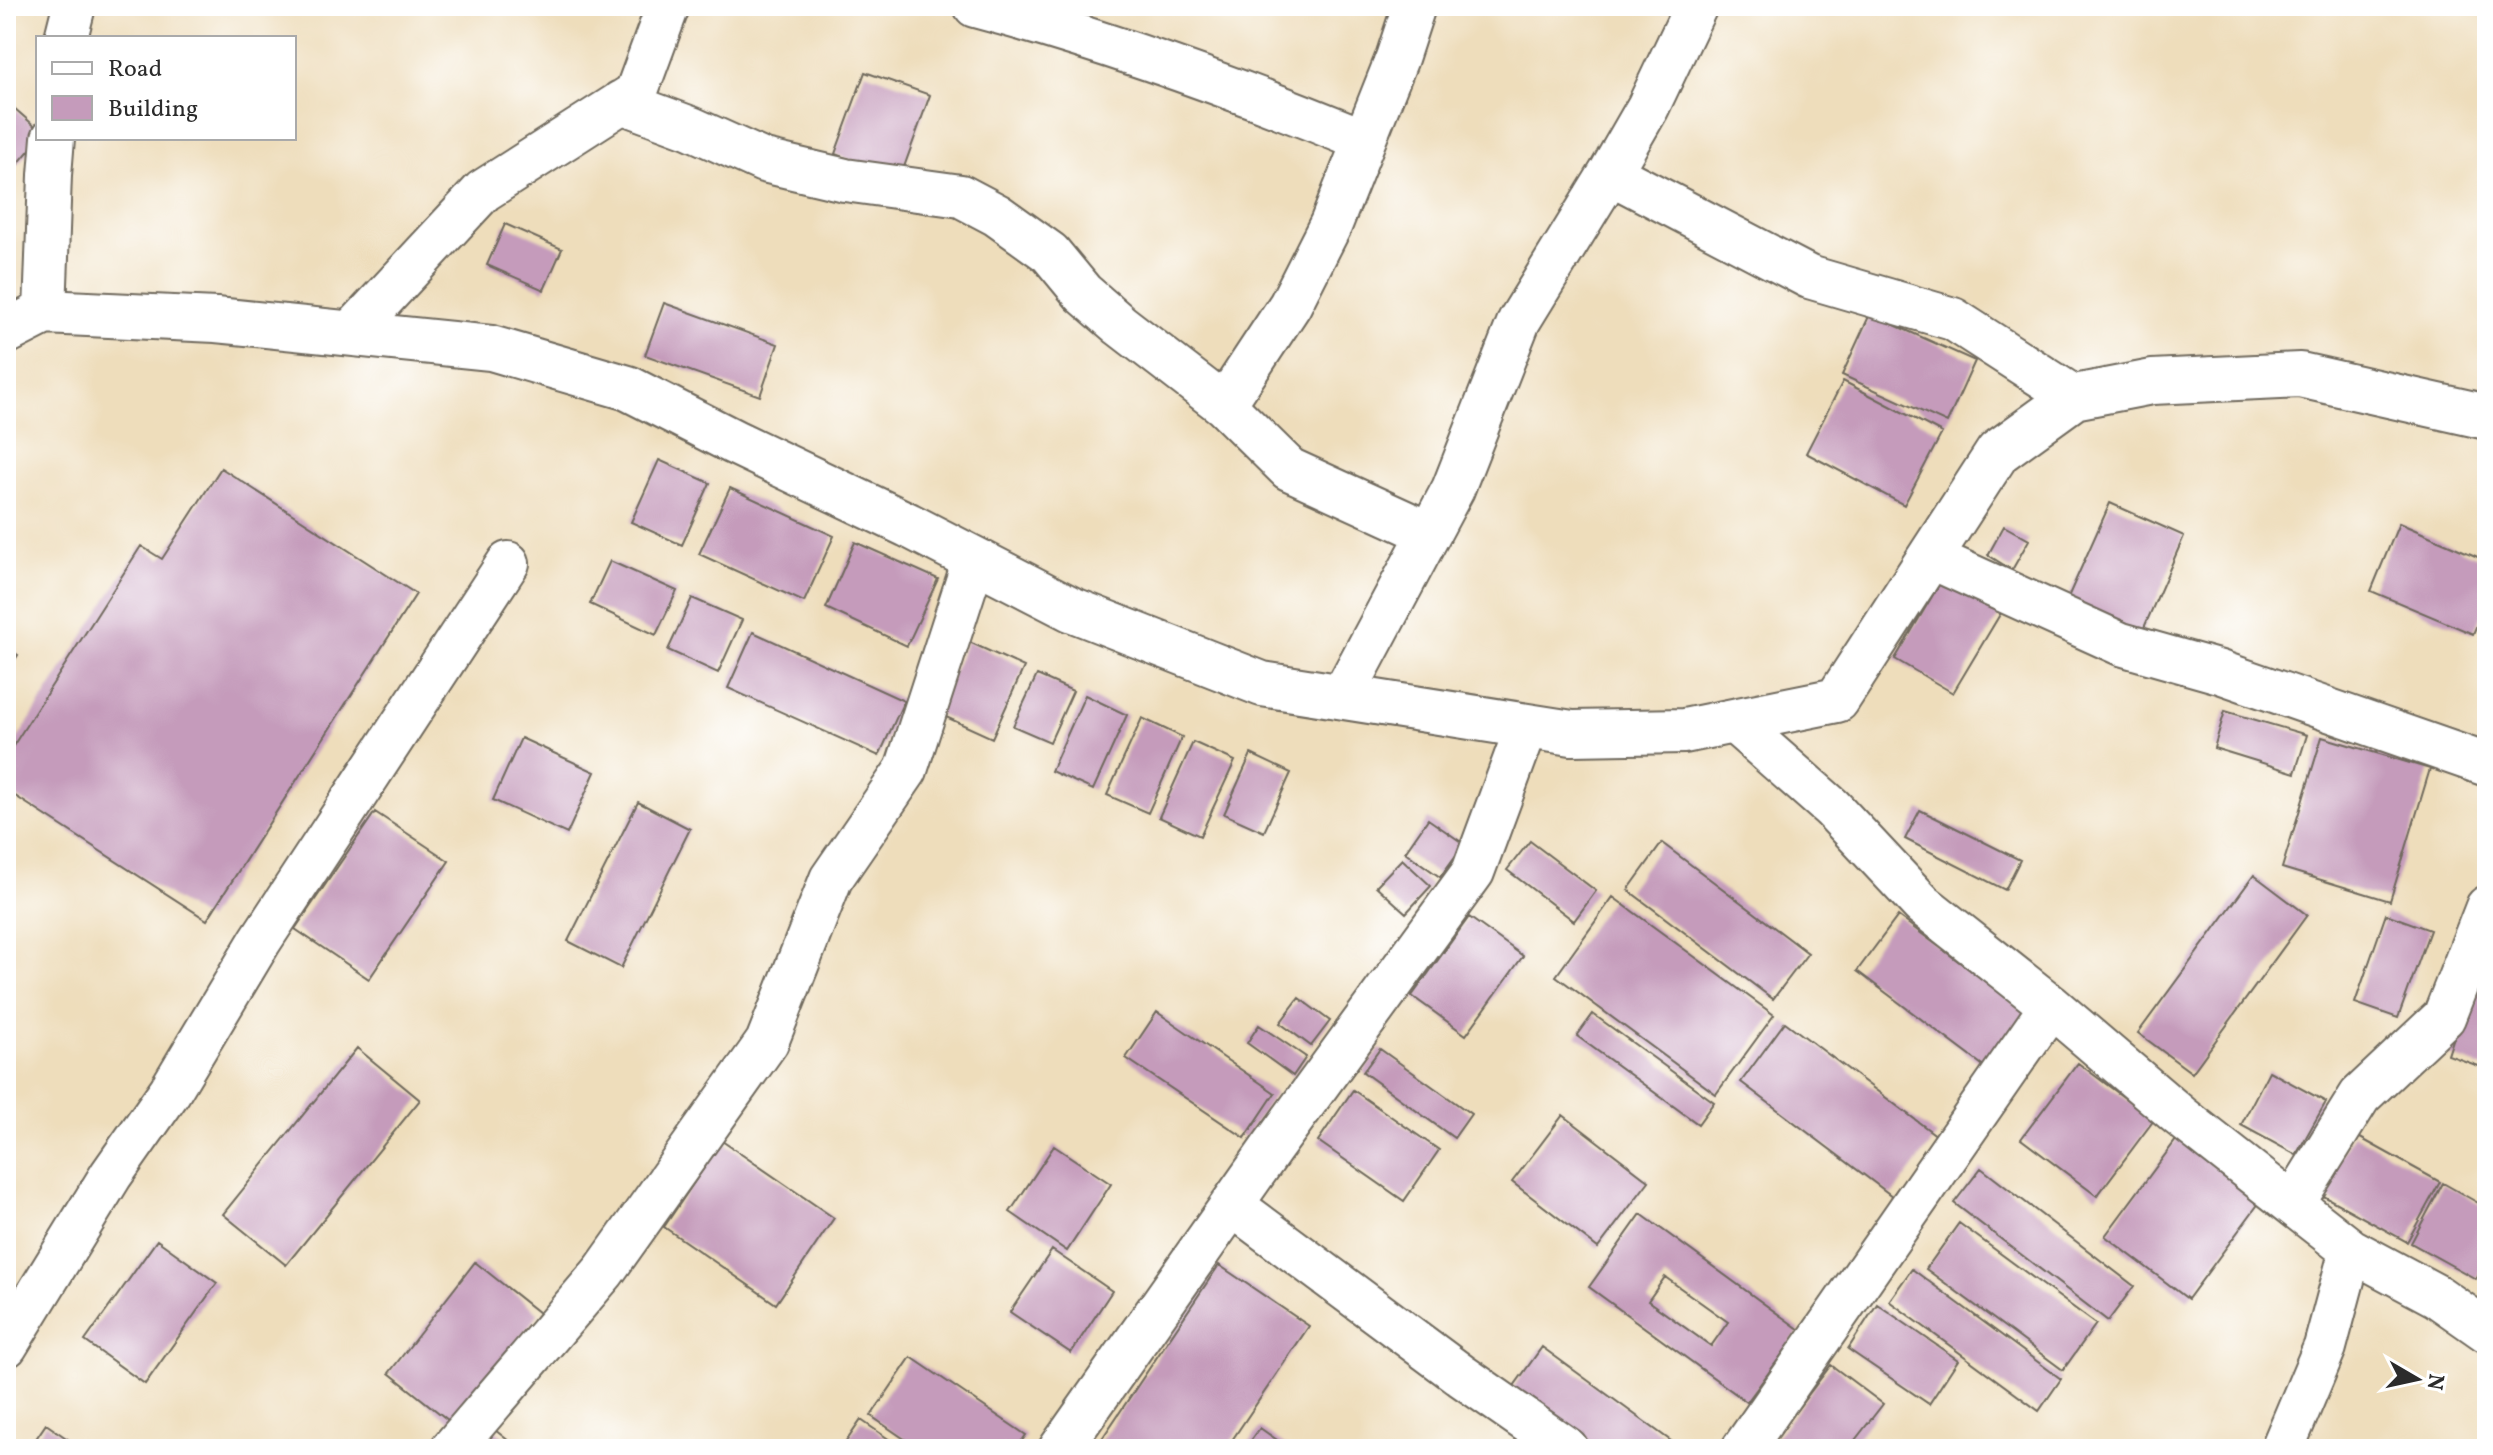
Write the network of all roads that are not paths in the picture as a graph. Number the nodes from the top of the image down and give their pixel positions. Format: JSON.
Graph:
{"nodes":[{"id":1,"x":74,"y":6,"type":"edge"},
{"id":2,"x":668,"y":6,"type":"edge"},
{"id":3,"x":975,"y":6,"type":"edge"},
{"id":4,"x":1414,"y":6,"type":"edge"},
{"id":5,"x":1696,"y":6,"type":"edge"},
{"id":6,"x":66,"y":36,"type":"edge"},
{"id":7,"x":621,"y":102,"type":"junction"},
{"id":8,"x":53,"y":140,"type":"edge"},
{"id":9,"x":1363,"y":140,"type":"junction"},
{"id":10,"x":1610,"y":173,"type":"junction"},
{"id":11,"x":45,"y":312,"type":"junction"},
{"id":12,"x":6,"y":332,"type":"edge"},
{"id":13,"x":352,"y":332,"type":"junction"},
{"id":14,"x":2074,"y":397,"type":"junction"},
{"id":15,"x":1224,"y":405,"type":"junction"},
{"id":16,"x":2487,"y":417,"type":"edge"},
{"id":17,"x":1429,"y":533,"type":"junction"},
{"id":18,"x":1930,"y":557,"type":"junction"},
{"id":19,"x":974,"y":560,"type":"junction"},
{"id":20,"x":508,"y":563,"type":"dead end"},
{"id":21,"x":1342,"y":697,"type":"junction"},
{"id":22,"x":1733,"y":721,"type":"junction"},
{"id":23,"x":1527,"y":726,"type":"junction"},
{"id":24,"x":2487,"y":765,"type":"edge"},
{"id":25,"x":2487,"y":907,"type":"edge"},
{"id":26,"x":2051,"y":1006,"type":"junction"},
{"id":27,"x":2293,"y":1204,"type":"junction"},
{"id":28,"x":1232,"y":1205,"type":"junction"},
{"id":29,"x":2351,"y":1250,"type":"junction"},
{"id":30,"x":2487,"y":1331,"type":"edge"},
{"id":31,"x":6,"y":1346,"type":"edge"},
{"id":32,"x":452,"y":1449,"type":"edge"},
{"id":33,"x":1060,"y":1449,"type":"edge"},
{"id":34,"x":1567,"y":1449,"type":"edge"},
{"id":35,"x":1743,"y":1449,"type":"edge"},
{"id":36,"x":2282,"y":1449,"type":"edge"}],
"edges":[{"from":1,"to":6,"type":"street"},
{"from":2,"to":7,"type":"street"},
{"from":3,"to":9,"type":"street"},
{"from":4,"to":9,"type":"street"},
{"from":5,"to":10,"type":"street"},
{"from":7,"to":13,"type":"street"},
{"from":7,"to":15,"type":"street"},
{"from":8,"to":11,"type":"street"},
{"from":9,"to":15,"type":"street"},
{"from":10,"to":14,"type":"street"},
{"from":10,"to":17,"type":"street"},
{"from":11,"to":12,"type":"street"},
{"from":11,"to":13,"type":"street"},
{"from":13,"to":19,"type":"street"},
{"from":14,"to":16,"type":"street"},
{"from":14,"to":18,"type":"street"},
{"from":15,"to":17,"type":"street"},
{"from":17,"to":21,"type":"street"},
{"from":18,"to":22,"type":"street"},
{"from":18,"to":24,"type":"street"},
{"from":19,"to":21,"type":"street"},
{"from":19,"to":32,"type":"street"},
{"from":20,"to":31,"type":"street"},
{"from":21,"to":23,"type":"street"},
{"from":22,"to":23,"type":"street"},
{"from":22,"to":26,"type":"street"},
{"from":23,"to":28,"type":"street"},
{"from":25,"to":27,"type":"street"},
{"from":26,"to":27,"type":"street"},
{"from":26,"to":35,"type":"street"},
{"from":27,"to":29,"type":"street"},
{"from":28,"to":33,"type":"street"},
{"from":28,"to":34,"type":"street"},
{"from":29,"to":30,"type":"street"},
{"from":29,"to":36,"type":"street"}]}
